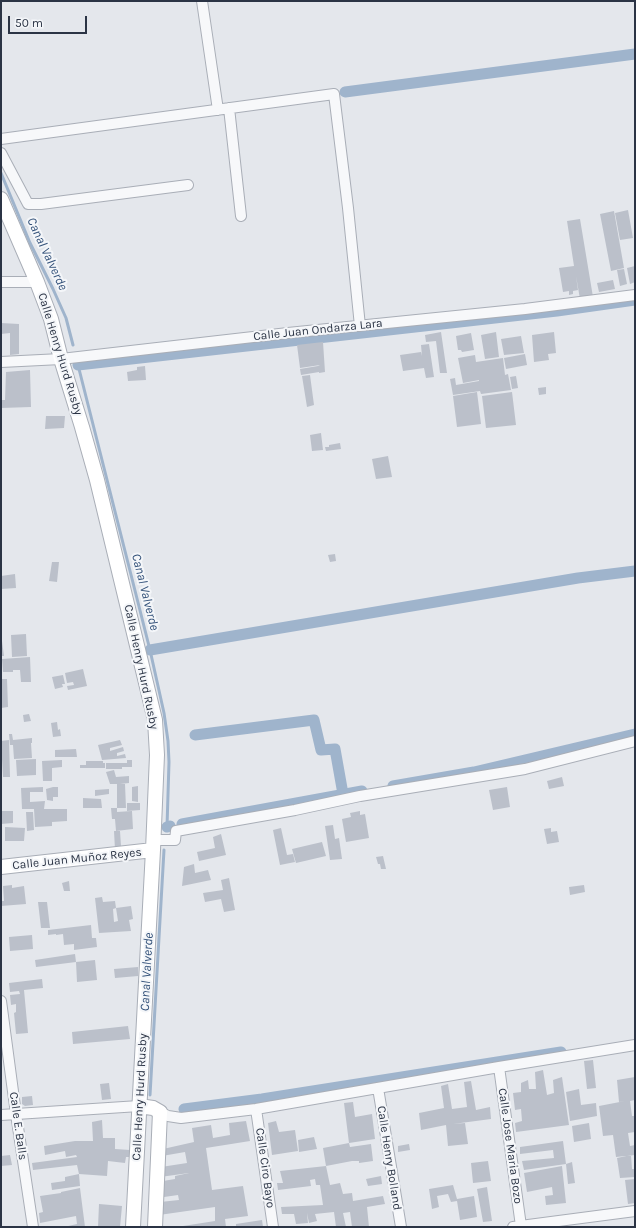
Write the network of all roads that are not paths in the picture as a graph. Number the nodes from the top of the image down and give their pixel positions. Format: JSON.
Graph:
{"nodes":[{"id":1,"x":202,"y":1,"type":"edge"},
{"id":2,"x":229,"y":108,"type":"junction"},
{"id":3,"x":218,"y":110,"type":"junction"},
{"id":4,"x":1,"y":139,"type":"edge"},
{"id":5,"x":1,"y":153,"type":"edge"},
{"id":6,"x":188,"y":185,"type":"dead end"},
{"id":7,"x":1,"y":199,"type":"edge"},
{"id":8,"x":241,"y":216,"type":"dead end"},
{"id":9,"x":1,"y":282,"type":"edge"},
{"id":10,"x":37,"y":282,"type":"junction"},
{"id":11,"x":635,"y":295,"type":"edge"},
{"id":12,"x":360,"y":326,"type":"junction"},
{"id":13,"x":61,"y":359,"type":"junction"},
{"id":14,"x":1,"y":362,"type":"edge"},
{"id":15,"x":635,"y":741,"type":"edge"},
{"id":16,"x":154,"y":845,"type":"junction"},
{"id":17,"x":1,"y":867,"type":"edge"},
{"id":18,"x":1,"y":1001,"type":"edge"},
{"id":19,"x":635,"y":1045,"type":"edge"},
{"id":20,"x":499,"y":1067,"type":"junction"},
{"id":21,"x":378,"y":1088,"type":"junction"},
{"id":22,"x":139,"y":1106,"type":"junction"},
{"id":23,"x":256,"y":1109,"type":"junction"},
{"id":24,"x":160,"y":1112,"type":"junction"},
{"id":25,"x":16,"y":1114,"type":"junction"},
{"id":26,"x":1,"y":1115,"type":"edge"},
{"id":27,"x":635,"y":1211,"type":"edge"},
{"id":28,"x":517,"y":1226,"type":"edge"},
{"id":29,"x":32,"y":1227,"type":"edge"},
{"id":30,"x":133,"y":1227,"type":"edge"},
{"id":31,"x":155,"y":1227,"type":"edge"},
{"id":32,"x":273,"y":1227,"type":"edge"},
{"id":33,"x":401,"y":1227,"type":"edge"}],
"edges":[{"from":1,"to":3,"type":"street"},
{"from":2,"to":3,"type":"street"},
{"from":2,"to":8,"type":"street"},
{"from":2,"to":12,"type":"street"},
{"from":3,"to":4,"type":"street"},
{"from":5,"to":6,"type":"street"},
{"from":7,"to":10,"type":"street","name":"Calle Henry Hurd Rusby"},
{"from":9,"to":10,"type":"street"},
{"from":10,"to":13,"type":"street","name":"Calle Henry Hurd Rusby"},
{"from":11,"to":12,"type":"street","name":"Calle Juan Ondarza Lara"},
{"from":12,"to":13,"type":"street","name":"Calle Juan Ondarza Lara"},
{"from":13,"to":14,"type":"street","name":"Calle Juan Ondarza Lara"},
{"from":13,"to":16,"type":"street","name":"Calle Henry Hurd Rusby"},
{"from":15,"to":16,"type":"street"},
{"from":16,"to":17,"type":"street","name":"Calle Juan Muñoz Reyes"},
{"from":16,"to":22,"type":"street","name":"Calle Henry Hurd Rusby"},
{"from":18,"to":25,"type":"street","name":"Calle E. Balls"},
{"from":19,"to":20,"type":"street"},
{"from":20,"to":21,"type":"street"},
{"from":20,"to":28,"type":"street","name":"Calle Jose Maria Bozo"},
{"from":21,"to":23,"type":"street"},
{"from":21,"to":33,"type":"street","name":"Calle Henry Bolland"},
{"from":22,"to":24,"type":"street"},
{"from":22,"to":25,"type":"street"},
{"from":22,"to":30,"type":"street","name":"Calle Henry Hurd Rusby"},
{"from":23,"to":24,"type":"street"},
{"from":23,"to":32,"type":"street","name":"Calle Ciro Bayo"},
{"from":24,"to":31,"type":"street","name":"Calle Henry Hurd Rusby"},
{"from":25,"to":26,"type":"street"},
{"from":25,"to":29,"type":"street","name":"Calle E. Balls"},
{"from":27,"to":28,"type":"street"}]}
